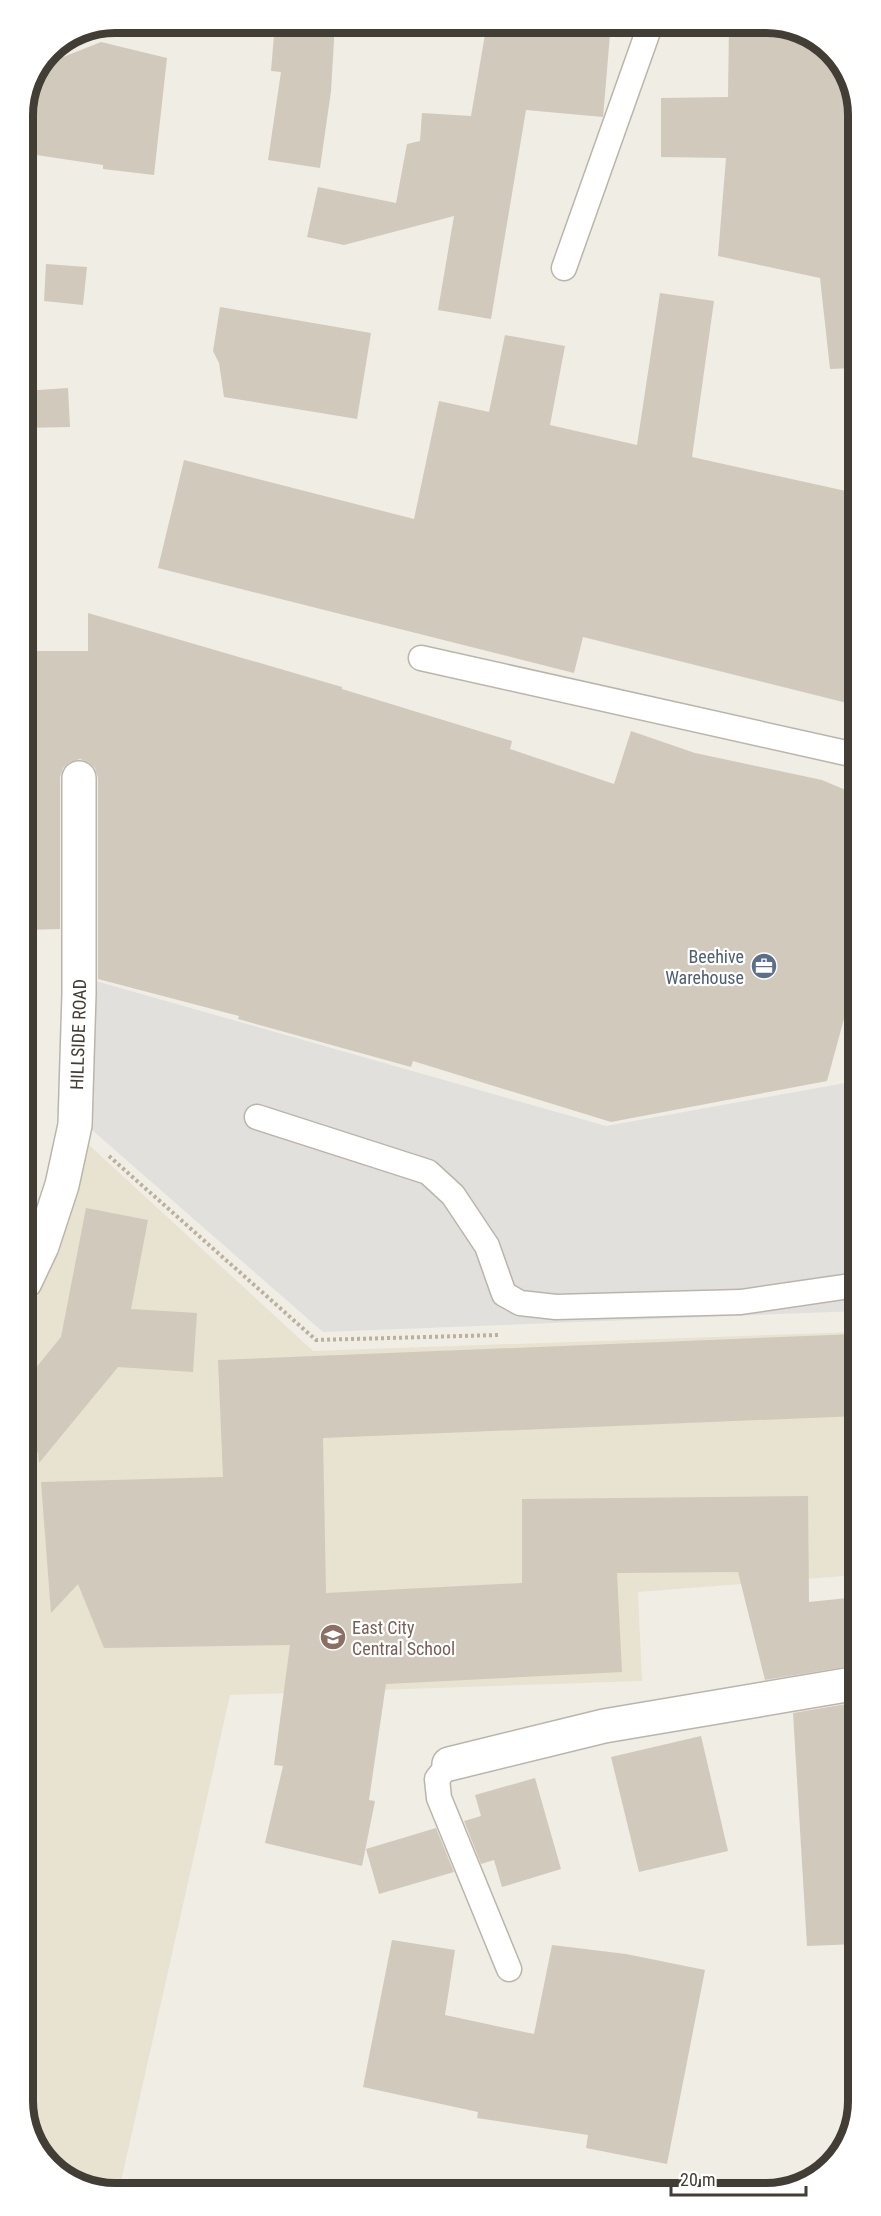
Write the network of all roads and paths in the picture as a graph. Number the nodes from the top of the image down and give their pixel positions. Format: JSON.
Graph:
{"nodes":[{"id":1,"x":647,"y":33,"type":"edge"},
{"id":2,"x":564,"y":268,"type":"dead end"},
{"id":3,"x":421,"y":658,"type":"dead end"},
{"id":4,"x":848,"y":753,"type":"edge"},
{"id":5,"x":79,"y":778,"type":"dead end"},
{"id":6,"x":257,"y":1117,"type":"dead end"},
{"id":7,"x":75,"y":1125,"type":"junction"},
{"id":8,"x":33,"y":1265,"type":"edge"},
{"id":9,"x":848,"y":1286,"type":"edge"},
{"id":10,"x":504,"y":1334,"type":"dead end"},
{"id":11,"x":848,"y":1685,"type":"edge"},
{"id":12,"x":449,"y":1764,"type":"joint"},
{"id":13,"x":509,"y":1969,"type":"dead end"}],
"edges":[{"from":1,"to":2,"type":"lane"},
{"from":3,"to":4,"type":"lane"},
{"from":5,"to":7,"type":"street","name":"HILLSIDE ROAD"},
{"from":6,"to":9,"type":"lane"},
{"from":7,"to":8,"type":"street","name":"HILLSIDE ROAD"},
{"from":7,"to":10,"type":"path"},
{"from":11,"to":12,"type":"street"},
{"from":12,"to":13,"type":"lane"}]}
